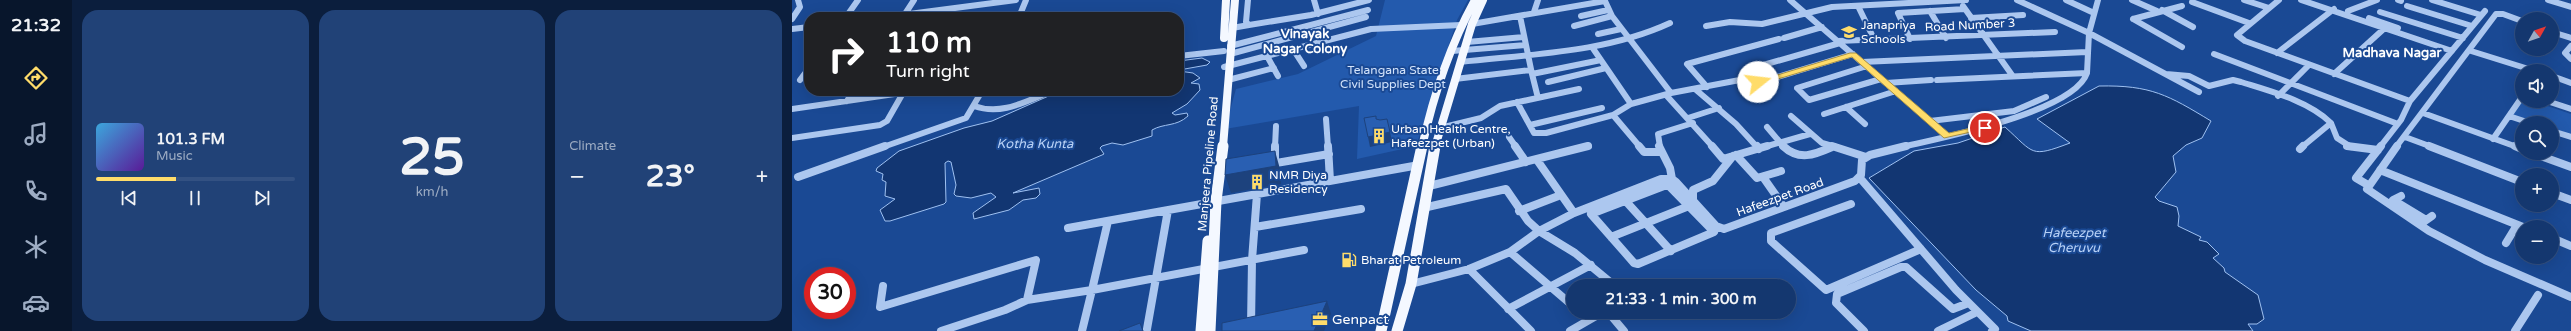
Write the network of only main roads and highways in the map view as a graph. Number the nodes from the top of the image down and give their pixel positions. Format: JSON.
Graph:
{"nodes":[{"id":1,"x":1226,"y":0,"type":"edge"},
{"id":2,"x":1234,"y":0,"type":"edge"},
{"id":3,"x":1479,"y":1,"type":"edge"},
{"id":4,"x":1229,"y":12,"type":"junction"},
{"id":5,"x":1228,"y":50,"type":"junction"},
{"id":6,"x":1227,"y":67,"type":"junction"},
{"id":7,"x":1213,"y":202,"type":"junction"},
{"id":8,"x":1210,"y":268,"type":"junction"},
{"id":9,"x":1201,"y":331,"type":"edge"},
{"id":10,"x":1210,"y":331,"type":"edge"},
{"id":11,"x":1381,"y":331,"type":"edge"},
{"id":12,"x":1397,"y":331,"type":"edge"}],
"edges":[{"from":1,"to":4,"type":"main road","name":"Manjeera Pipeline Road"},
{"from":2,"to":4,"type":"main road","name":"Manjeera Pipeline Road"},
{"from":3,"to":11,"type":"main road"},
{"from":3,"to":12,"type":"main road"},
{"from":4,"to":5,"type":"main road","name":"Manjeera Pipeline Road"},
{"from":4,"to":5,"type":"main road","name":"Manjeera Pipeline Road"},
{"from":5,"to":6,"type":"main road","name":"Manjeera Pipeline Road"},
{"from":6,"to":7,"type":"main road","name":"Manjeera Pipeline Road"},
{"from":6,"to":7,"type":"main road","name":"Manjeera Pipeline Road"},
{"from":7,"to":8,"type":"main road","name":"Manjeera Pipeline Road"},
{"from":8,"to":9,"type":"main road","name":"Manjeera Pipeline Road"},
{"from":8,"to":10,"type":"main road","name":"Manjeera Pipeline Road"}]}
